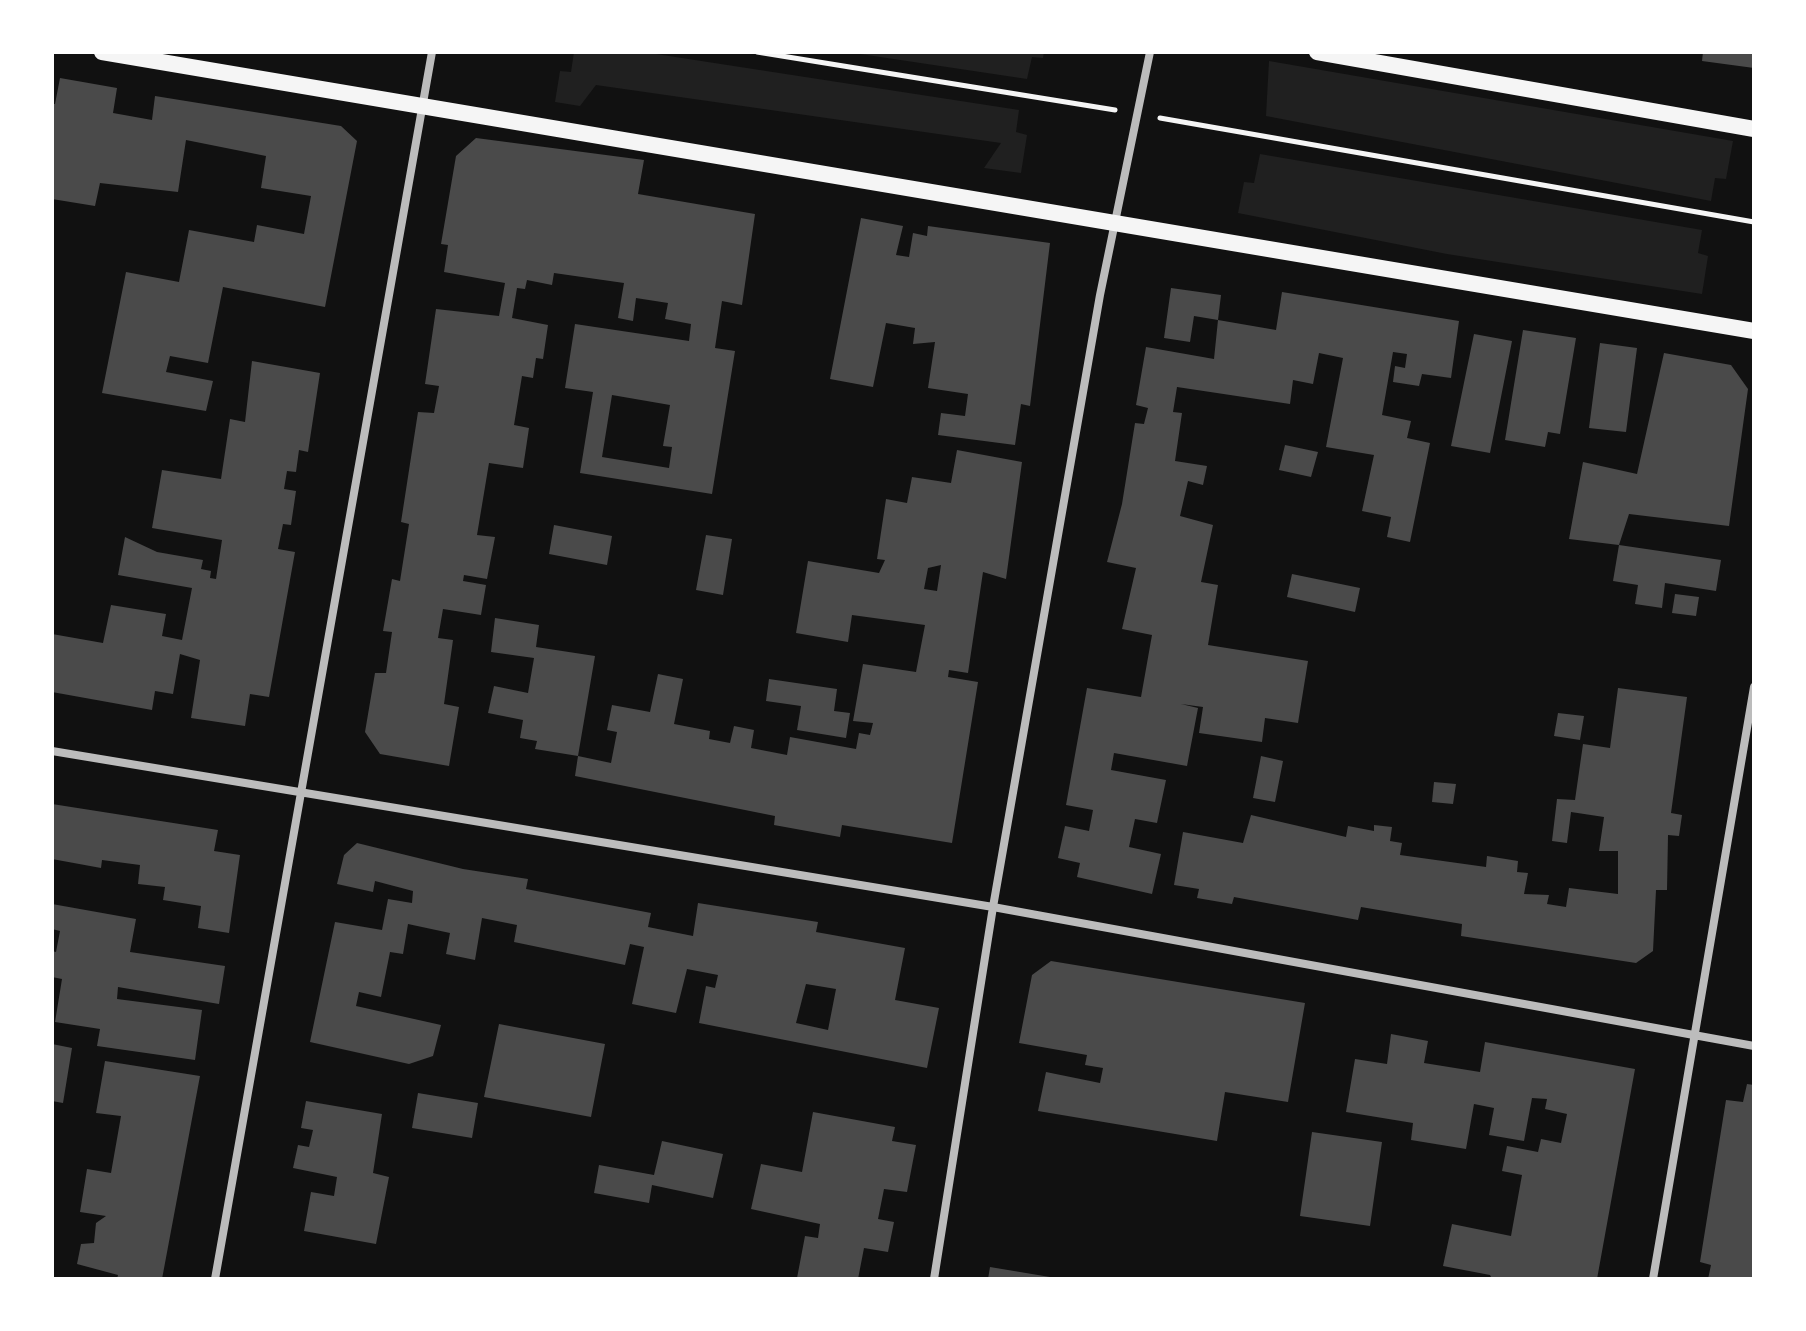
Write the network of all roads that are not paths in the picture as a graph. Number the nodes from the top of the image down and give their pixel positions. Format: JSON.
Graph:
{"nodes":[{"id":1,"x":102,"y":52,"type":"edge"},
{"id":2,"x":432,"y":52,"type":"edge"},
{"id":3,"x":1150,"y":52,"type":"edge"},
{"id":4,"x":1317,"y":52,"type":"edge"},
{"id":5,"x":420,"y":108,"type":"junction"},
{"id":6,"x":1754,"y":129,"type":"edge"},
{"id":7,"x":1113,"y":224,"type":"junction"},
{"id":8,"x":1754,"y":331,"type":"edge"},
{"id":9,"x":1754,"y":687,"type":"edge"},
{"id":10,"x":52,"y":751,"type":"edge"},
{"id":11,"x":299,"y":795,"type":"junction"},
{"id":12,"x":993,"y":907,"type":"junction"},
{"id":13,"x":1697,"y":1036,"type":"junction"},
{"id":14,"x":1754,"y":1046,"type":"edge"},
{"id":15,"x":215,"y":1279,"type":"edge"},
{"id":16,"x":934,"y":1279,"type":"edge"},
{"id":17,"x":1653,"y":1279,"type":"edge"}],
"edges":[{"from":1,"to":5,"type":"main road"},
{"from":2,"to":5,"type":"street"},
{"from":3,"to":7,"type":"street"},
{"from":4,"to":6,"type":"main road"},
{"from":5,"to":7,"type":"main road"},
{"from":5,"to":11,"type":"street"},
{"from":7,"to":8,"type":"main road"},
{"from":7,"to":12,"type":"street"},
{"from":9,"to":13,"type":"street"},
{"from":10,"to":11,"type":"street"},
{"from":11,"to":12,"type":"street"},
{"from":11,"to":15,"type":"street"},
{"from":12,"to":13,"type":"street"},
{"from":12,"to":16,"type":"street"},
{"from":13,"to":14,"type":"street"},
{"from":13,"to":17,"type":"street"}]}
